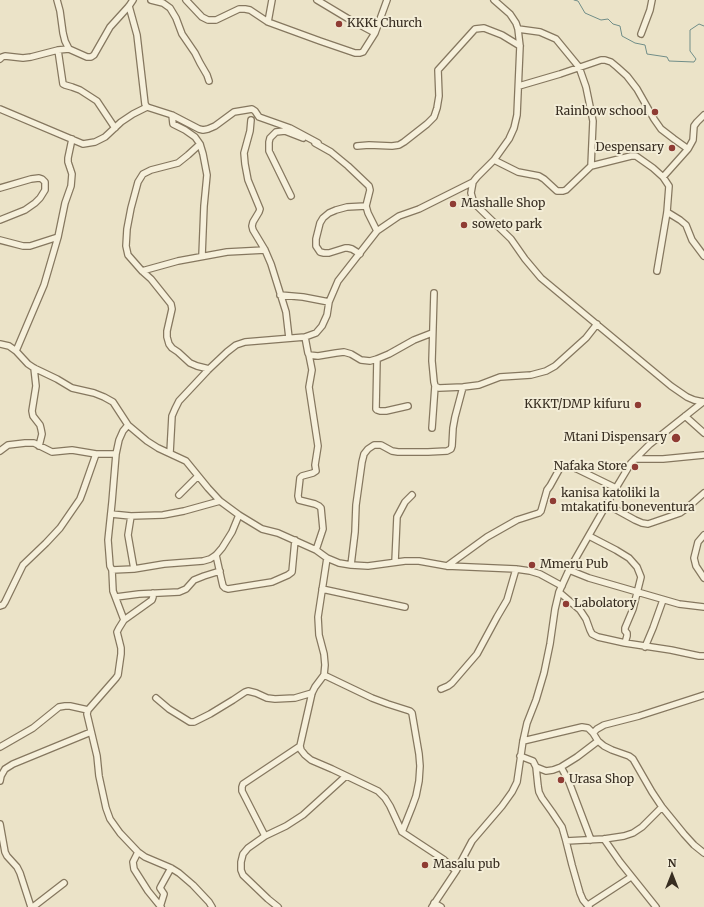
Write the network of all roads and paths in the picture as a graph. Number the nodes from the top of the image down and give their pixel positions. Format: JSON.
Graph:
{"nodes":[{"id":1,"x":57,"y":0,"type":"edge"},
{"id":2,"x":133,"y":0,"type":"edge"},
{"id":3,"x":151,"y":0,"type":"edge"},
{"id":4,"x":186,"y":0,"type":"edge"},
{"id":5,"x":272,"y":0,"type":"edge"},
{"id":6,"x":317,"y":0,"type":"edge"},
{"id":7,"x":387,"y":0,"type":"edge"},
{"id":8,"x":494,"y":0,"type":"edge"},
{"id":9,"x":652,"y":0,"type":"edge"},
{"id":10,"x":129,"y":6,"type":"junction"},
{"id":11,"x":268,"y":22,"type":"junction"},
{"id":12,"x":518,"y":29,"type":"junction"},
{"id":13,"x":375,"y":32,"type":"junction"},
{"id":14,"x":642,"y":34,"type":"dead end"},
{"id":15,"x":520,"y":46,"type":"junction"},
{"id":16,"x":69,"y":49,"type":"junction"},
{"id":17,"x":58,"y":50,"type":"junction"},
{"id":18,"x":0,"y":59,"type":"edge"},
{"id":19,"x":579,"y":67,"type":"junction"},
{"id":20,"x":209,"y":81,"type":"dead end"},
{"id":21,"x":519,"y":86,"type":"junction"},
{"id":22,"x":147,"y":107,"type":"junction"},
{"id":23,"x":0,"y":109,"type":"edge"},
{"id":24,"x":7,"y":112,"type":"junction"},
{"id":25,"x":0,"y":113,"type":"edge"},
{"id":26,"x":172,"y":115,"type":"junction"},
{"id":27,"x":704,"y":115,"type":"edge"},
{"id":28,"x":251,"y":120,"type":"dead end"},
{"id":29,"x":115,"y":128,"type":"junction"},
{"id":30,"x":72,"y":139,"type":"junction"},
{"id":31,"x":200,"y":144,"type":"junction"},
{"id":32,"x":318,"y":144,"type":"junction"},
{"id":33,"x":357,"y":146,"type":"dead end"},
{"id":34,"x":688,"y":149,"type":"junction"},
{"id":35,"x":494,"y":160,"type":"junction"},
{"id":36,"x":591,"y":166,"type":"junction"},
{"id":37,"x":663,"y":177,"type":"junction"},
{"id":38,"x":473,"y":182,"type":"junction"},
{"id":39,"x":0,"y":188,"type":"edge"},
{"id":40,"x":291,"y":196,"type":"dead end"},
{"id":41,"x":366,"y":206,"type":"junction"},
{"id":42,"x":667,"y":212,"type":"junction"},
{"id":43,"x":0,"y":220,"type":"edge"},
{"id":44,"x":377,"y":231,"type":"junction"},
{"id":45,"x":58,"y":237,"type":"junction"},
{"id":46,"x":0,"y":240,"type":"edge"},
{"id":47,"x":265,"y":250,"type":"junction"},
{"id":48,"x":360,"y":254,"type":"junction"},
{"id":49,"x":202,"y":256,"type":"junction"},
{"id":50,"x":704,"y":256,"type":"edge"},
{"id":51,"x":142,"y":271,"type":"junction"},
{"id":52,"x":657,"y":272,"type":"dead end"},
{"id":53,"x":434,"y":293,"type":"dead end"},
{"id":54,"x":280,"y":295,"type":"junction"},
{"id":55,"x":329,"y":302,"type":"junction"},
{"id":56,"x":597,"y":324,"type":"junction"},
{"id":57,"x":432,"y":333,"type":"junction"},
{"id":58,"x":305,"y":337,"type":"junction"},
{"id":59,"x":289,"y":338,"type":"junction"},
{"id":60,"x":0,"y":344,"type":"edge"},
{"id":61,"x":16,"y":351,"type":"junction"},
{"id":62,"x":309,"y":355,"type":"junction"},
{"id":63,"x":377,"y":359,"type":"junction"},
{"id":64,"x":34,"y":368,"type":"junction"},
{"id":65,"x":210,"y":368,"type":"junction"},
{"id":66,"x":435,"y":386,"type":"junction"},
{"id":67,"x":463,"y":387,"type":"junction"},
{"id":68,"x":704,"y":402,"type":"edge"},
{"id":69,"x":408,"y":406,"type":"dead end"},
{"id":70,"x":685,"y":416,"type":"junction"},
{"id":71,"x":128,"y":425,"type":"junction"},
{"id":72,"x":432,"y":428,"type":"dead end"},
{"id":73,"x":704,"y":433,"type":"edge"},
{"id":74,"x":39,"y":446,"type":"junction"},
{"id":75,"x":0,"y":451,"type":"edge"},
{"id":76,"x":170,"y":453,"type":"junction"},
{"id":77,"x":96,"y":454,"type":"junction"},
{"id":78,"x":116,"y":454,"type":"junction"},
{"id":79,"x":704,"y":454,"type":"edge"},
{"id":80,"x":635,"y":459,"type":"junction"},
{"id":81,"x":198,"y":476,"type":"junction"},
{"id":82,"x":616,"y":488,"type":"junction"},
{"id":83,"x":704,"y":493,"type":"edge"},
{"id":84,"x":412,"y":494,"type":"dead end"},
{"id":85,"x":178,"y":495,"type":"dead end"},
{"id":86,"x":220,"y":501,"type":"junction"},
{"id":87,"x":606,"y":504,"type":"junction"},
{"id":88,"x":111,"y":514,"type":"junction"},
{"id":89,"x":239,"y":515,"type":"junction"},
{"id":90,"x":132,"y":516,"type":"junction"},
{"id":91,"x":704,"y":534,"type":"edge"},
{"id":92,"x":589,"y":536,"type":"junction"},
{"id":93,"x":295,"y":540,"type":"junction"},
{"id":94,"x":316,"y":550,"type":"junction"},
{"id":95,"x":216,"y":555,"type":"junction"},
{"id":96,"x":327,"y":558,"type":"junction"},
{"id":97,"x":395,"y":562,"type":"junction"},
{"id":98,"x":351,"y":565,"type":"junction"},
{"id":99,"x":447,"y":566,"type":"junction"},
{"id":100,"x":134,"y":569,"type":"junction"},
{"id":101,"x":516,"y":569,"type":"junction"},
{"id":102,"x":112,"y":570,"type":"junction"},
{"id":103,"x":569,"y":570,"type":"junction"},
{"id":104,"x":220,"y":571,"type":"junction"},
{"id":105,"x":704,"y":578,"type":"edge"},
{"id":106,"x":562,"y":586,"type":"junction"},
{"id":107,"x":322,"y":589,"type":"junction"},
{"id":108,"x":559,"y":592,"type":"junction"},
{"id":109,"x":637,"y":592,"type":"junction"},
{"id":110,"x":153,"y":593,"type":"junction"},
{"id":111,"x":116,"y":596,"type":"junction"},
{"id":112,"x":663,"y":600,"type":"junction"},
{"id":113,"x":0,"y":606,"type":"edge"},
{"id":114,"x":405,"y":607,"type":"dead end"},
{"id":115,"x":704,"y":607,"type":"edge"},
{"id":116,"x":124,"y":620,"type":"junction"},
{"id":117,"x":625,"y":643,"type":"junction"},
{"id":118,"x":645,"y":647,"type":"junction"},
{"id":119,"x":704,"y":656,"type":"edge"},
{"id":120,"x":324,"y":675,"type":"junction"},
{"id":121,"x":441,"y":690,"type":"dead end"},
{"id":122,"x":312,"y":692,"type":"junction"},
{"id":123,"x":704,"y":695,"type":"edge"},
{"id":124,"x":156,"y":698,"type":"dead end"},
{"id":125,"x":88,"y":710,"type":"junction"},
{"id":126,"x":91,"y":732,"type":"junction"},
{"id":127,"x":594,"y":733,"type":"junction"},
{"id":128,"x":523,"y":741,"type":"junction"},
{"id":129,"x":598,"y":741,"type":"junction"},
{"id":130,"x":300,"y":746,"type":"junction"},
{"id":131,"x":0,"y":747,"type":"edge"},
{"id":132,"x":520,"y":756,"type":"junction"},
{"id":133,"x":536,"y":766,"type":"junction"},
{"id":134,"x":561,"y":767,"type":"junction"},
{"id":135,"x":346,"y":776,"type":"junction"},
{"id":136,"x":0,"y":781,"type":"edge"},
{"id":137,"x":662,"y":807,"type":"junction"},
{"id":138,"x":0,"y":824,"type":"edge"},
{"id":139,"x":402,"y":832,"type":"junction"},
{"id":140,"x":265,"y":836,"type":"junction"},
{"id":141,"x":604,"y":839,"type":"junction"},
{"id":142,"x":591,"y":840,"type":"junction"},
{"id":143,"x":566,"y":841,"type":"junction"},
{"id":144,"x":138,"y":852,"type":"junction"},
{"id":145,"x":704,"y":853,"type":"edge"},
{"id":146,"x":171,"y":868,"type":"junction"},
{"id":147,"x":456,"y":871,"type":"junction"},
{"id":148,"x":631,"y":877,"type":"junction"},
{"id":149,"x":64,"y":883,"type":"dead end"},
{"id":150,"x":433,"y":905,"type":"edge"},
{"id":151,"x":589,"y":906,"type":"edge"},
{"id":152,"x":32,"y":907,"type":"edge"},
{"id":153,"x":160,"y":907,"type":"edge"},
{"id":154,"x":212,"y":907,"type":"edge"},
{"id":155,"x":278,"y":907,"type":"edge"},
{"id":156,"x":441,"y":907,"type":"edge"},
{"id":157,"x":656,"y":907,"type":"edge"}],
"edges":[{"from":1,"to":16,"type":"street"},
{"from":2,"to":10,"type":"street"},
{"from":3,"to":20,"type":"street"},
{"from":4,"to":11,"type":"street"},
{"from":5,"to":11,"type":"street"},
{"from":6,"to":13,"type":"street"},
{"from":7,"to":13,"type":"street"},
{"from":8,"to":12,"type":"street"},
{"from":9,"to":14,"type":"street"},
{"from":10,"to":16,"type":"street"},
{"from":10,"to":22,"type":"street"},
{"from":11,"to":13,"type":"street"},
{"from":12,"to":15,"type":"street"},
{"from":12,"to":19,"type":"street"},
{"from":15,"to":21,"type":"street"},
{"from":15,"to":33,"type":"street"},
{"from":16,"to":17,"type":"street"},
{"from":17,"to":18,"type":"street"},
{"from":17,"to":29,"type":"street"},
{"from":19,"to":21,"type":"street"},
{"from":19,"to":34,"type":"street"},
{"from":19,"to":36,"type":"street"},
{"from":21,"to":35,"type":"street"},
{"from":22,"to":26,"type":"street"},
{"from":22,"to":29,"type":"street"},
{"from":23,"to":24,"type":"street"},
{"from":24,"to":25,"type":"street"},
{"from":24,"to":30,"type":"street"},
{"from":26,"to":31,"type":"street"},
{"from":26,"to":32,"type":"street"},
{"from":27,"to":34,"type":"street"},
{"from":28,"to":47,"type":"street"},
{"from":29,"to":30,"type":"street"},
{"from":30,"to":45,"type":"street"},
{"from":31,"to":49,"type":"street"},
{"from":31,"to":51,"type":"street"},
{"from":32,"to":40,"type":"street"},
{"from":32,"to":41,"type":"street"},
{"from":34,"to":37,"type":"street"},
{"from":35,"to":36,"type":"street"},
{"from":35,"to":38,"type":"street"},
{"from":36,"to":37,"type":"street"},
{"from":37,"to":42,"type":"street"},
{"from":38,"to":44,"type":"street"},
{"from":38,"to":56,"type":"street"},
{"from":39,"to":43,"type":"street"},
{"from":41,"to":44,"type":"street"},
{"from":41,"to":48,"type":"street"},
{"from":42,"to":50,"type":"street"},
{"from":42,"to":52,"type":"street"},
{"from":44,"to":48,"type":"street"},
{"from":45,"to":46,"type":"street"},
{"from":45,"to":61,"type":"street"},
{"from":47,"to":49,"type":"street"},
{"from":47,"to":54,"type":"street"},
{"from":48,"to":55,"type":"street"},
{"from":49,"to":51,"type":"street"},
{"from":51,"to":65,"type":"street"},
{"from":53,"to":57,"type":"street"},
{"from":54,"to":55,"type":"street"},
{"from":54,"to":59,"type":"street"},
{"from":55,"to":58,"type":"street"},
{"from":56,"to":67,"type":"street"},
{"from":56,"to":68,"type":"street"},
{"from":57,"to":63,"type":"street"},
{"from":57,"to":66,"type":"street"},
{"from":58,"to":59,"type":"street"},
{"from":58,"to":62,"type":"street"},
{"from":59,"to":65,"type":"street"},
{"from":60,"to":61,"type":"street"},
{"from":61,"to":64,"type":"street"},
{"from":62,"to":63,"type":"street"},
{"from":62,"to":94,"type":"street"},
{"from":63,"to":69,"type":"street"},
{"from":64,"to":71,"type":"street"},
{"from":64,"to":74,"type":"street"},
{"from":65,"to":76,"type":"street"},
{"from":66,"to":67,"type":"street"},
{"from":66,"to":72,"type":"street"},
{"from":67,"to":98,"type":"street"},
{"from":68,"to":70,"type":"street"},
{"from":70,"to":73,"type":"street"},
{"from":70,"to":80,"type":"street"},
{"from":71,"to":76,"type":"street"},
{"from":71,"to":78,"type":"street"},
{"from":74,"to":75,"type":"street"},
{"from":74,"to":77,"type":"street"},
{"from":76,"to":81,"type":"street"},
{"from":77,"to":78,"type":"street"},
{"from":77,"to":113,"type":"street"},
{"from":78,"to":88,"type":"street"},
{"from":79,"to":80,"type":"street"},
{"from":80,"to":82,"type":"street"},
{"from":81,"to":85,"type":"street"},
{"from":81,"to":86,"type":"street"},
{"from":82,"to":87,"type":"street"},
{"from":82,"to":99,"type":"street"},
{"from":83,"to":87,"type":"street"},
{"from":84,"to":97,"type":"street"},
{"from":86,"to":89,"type":"street"},
{"from":86,"to":90,"type":"street"},
{"from":87,"to":92,"type":"street"},
{"from":88,"to":90,"type":"street"},
{"from":88,"to":102,"type":"street"},
{"from":89,"to":93,"type":"street"},
{"from":89,"to":95,"type":"street"},
{"from":90,"to":100,"type":"street"},
{"from":91,"to":105,"type":"street"},
{"from":92,"to":103,"type":"street"},
{"from":92,"to":109,"type":"street"},
{"from":93,"to":94,"type":"street"},
{"from":93,"to":104,"type":"street"},
{"from":94,"to":96,"type":"street"},
{"from":95,"to":100,"type":"street"},
{"from":95,"to":104,"type":"street"},
{"from":96,"to":98,"type":"street"},
{"from":96,"to":107,"type":"street"},
{"from":97,"to":98,"type":"street"},
{"from":97,"to":99,"type":"street"},
{"from":99,"to":101,"type":"street"},
{"from":100,"to":102,"type":"street"},
{"from":101,"to":106,"type":"street"},
{"from":101,"to":121,"type":"street"},
{"from":102,"to":111,"type":"street"},
{"from":103,"to":106,"type":"street"},
{"from":103,"to":109,"type":"street"},
{"from":104,"to":110,"type":"street"},
{"from":106,"to":108,"type":"street"},
{"from":107,"to":114,"type":"street"},
{"from":107,"to":120,"type":"street"},
{"from":108,"to":117,"type":"street"},
{"from":108,"to":128,"type":"street"},
{"from":109,"to":112,"type":"street"},
{"from":109,"to":117,"type":"street"},
{"from":110,"to":111,"type":"street"},
{"from":110,"to":116,"type":"street"},
{"from":111,"to":116,"type":"street"},
{"from":112,"to":115,"type":"street"},
{"from":112,"to":118,"type":"street"},
{"from":116,"to":125,"type":"street"},
{"from":117,"to":118,"type":"street"},
{"from":118,"to":119,"type":"street"},
{"from":120,"to":122,"type":"street"},
{"from":120,"to":139,"type":"street"},
{"from":122,"to":124,"type":"street"},
{"from":122,"to":130,"type":"street"},
{"from":123,"to":127,"type":"street"},
{"from":125,"to":126,"type":"street"},
{"from":125,"to":131,"type":"street"},
{"from":126,"to":136,"type":"street"},
{"from":126,"to":144,"type":"street"},
{"from":127,"to":128,"type":"street"},
{"from":127,"to":129,"type":"street"},
{"from":128,"to":132,"type":"street"},
{"from":129,"to":134,"type":"street"},
{"from":129,"to":137,"type":"street"},
{"from":130,"to":135,"type":"street"},
{"from":130,"to":140,"type":"street"},
{"from":132,"to":133,"type":"street"},
{"from":132,"to":147,"type":"street"},
{"from":133,"to":134,"type":"street"},
{"from":133,"to":143,"type":"street"},
{"from":134,"to":142,"type":"street"},
{"from":135,"to":139,"type":"street"},
{"from":135,"to":140,"type":"street"},
{"from":137,"to":141,"type":"street"},
{"from":137,"to":145,"type":"street"},
{"from":138,"to":152,"type":"street"},
{"from":139,"to":147,"type":"street"},
{"from":140,"to":155,"type":"street"},
{"from":141,"to":142,"type":"street"},
{"from":141,"to":148,"type":"street"},
{"from":142,"to":143,"type":"street"},
{"from":143,"to":151,"type":"street"},
{"from":144,"to":146,"type":"street"},
{"from":144,"to":153,"type":"street"},
{"from":146,"to":153,"type":"street"},
{"from":146,"to":154,"type":"street"},
{"from":147,"to":150,"type":"street"},
{"from":148,"to":151,"type":"street"},
{"from":148,"to":157,"type":"street"},
{"from":149,"to":152,"type":"street"},
{"from":150,"to":156,"type":"street"}]}
